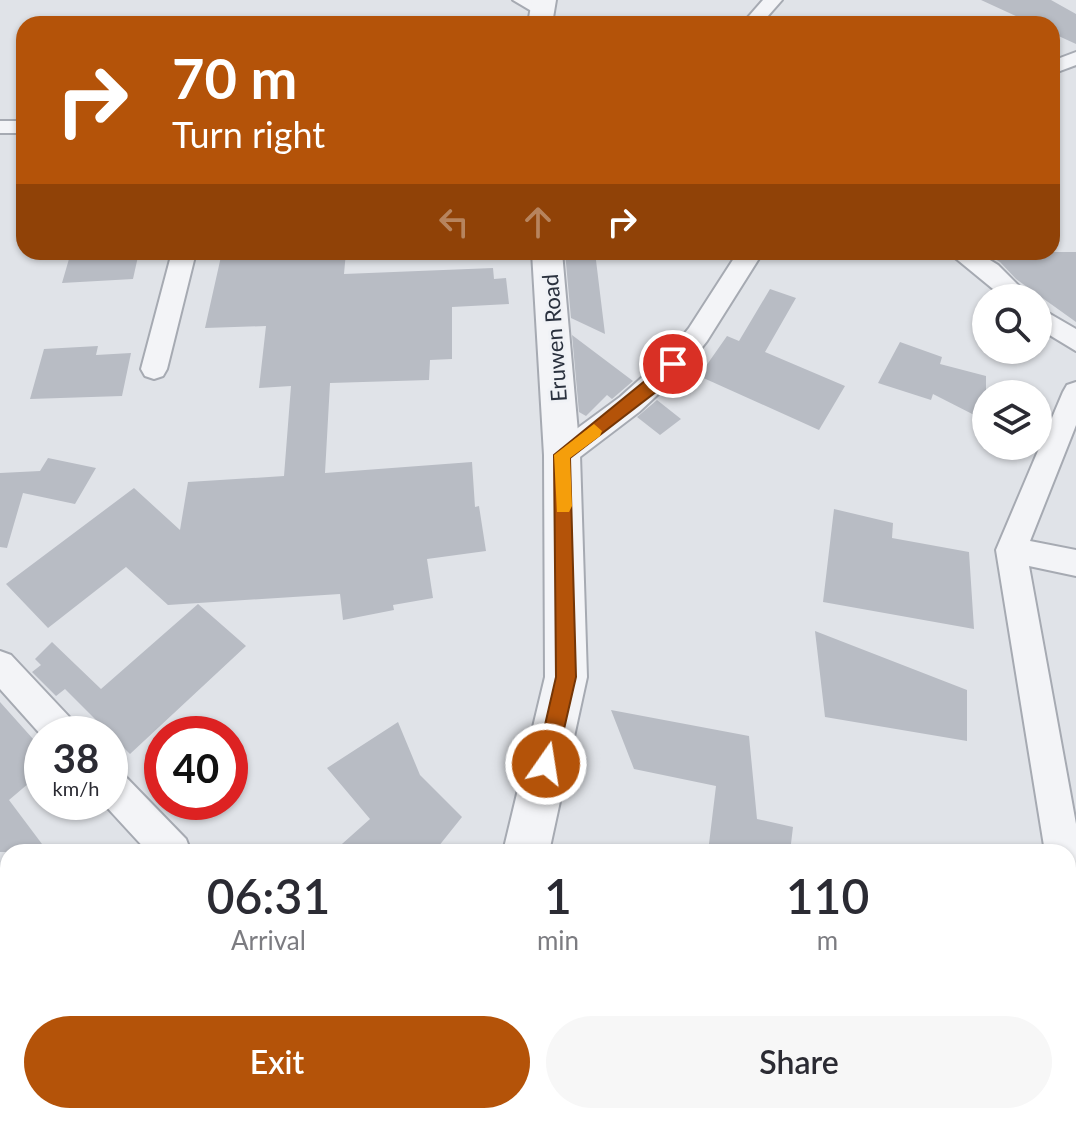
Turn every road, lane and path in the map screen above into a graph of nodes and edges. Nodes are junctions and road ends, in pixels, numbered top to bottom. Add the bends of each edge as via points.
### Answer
1 (773, 0) edge
2 (758, 16) edge
3 (182, 260) edge
4 (548, 260) edge
5 (744, 260) edge
6 (973, 260) edge
7 (1004, 284) edge
8 (1052, 326) edge
9 (1076, 342) edge
10 (154, 369) dead end
11 (1076, 392) edge
12 (562, 455) junction
13 (1011, 550) junction
14 (1076, 563) edge
15 (0, 666) edge
16 (46, 716) edge
17 (128, 804) edge
18 (165, 844) edge
19 (528, 844) edge
20 (1062, 844) edge

1 - 2 street
3 - 10 street
4 - 12 street, Eruwen Road
5 - 12 street via 692,344 655,384
6 - 7 street
8 - 9 street
11 - 13 street
12 - 19 street, Eruwen Road via 566,677
13 - 14 street
13 - 20 street
15 - 16 street
17 - 18 street

